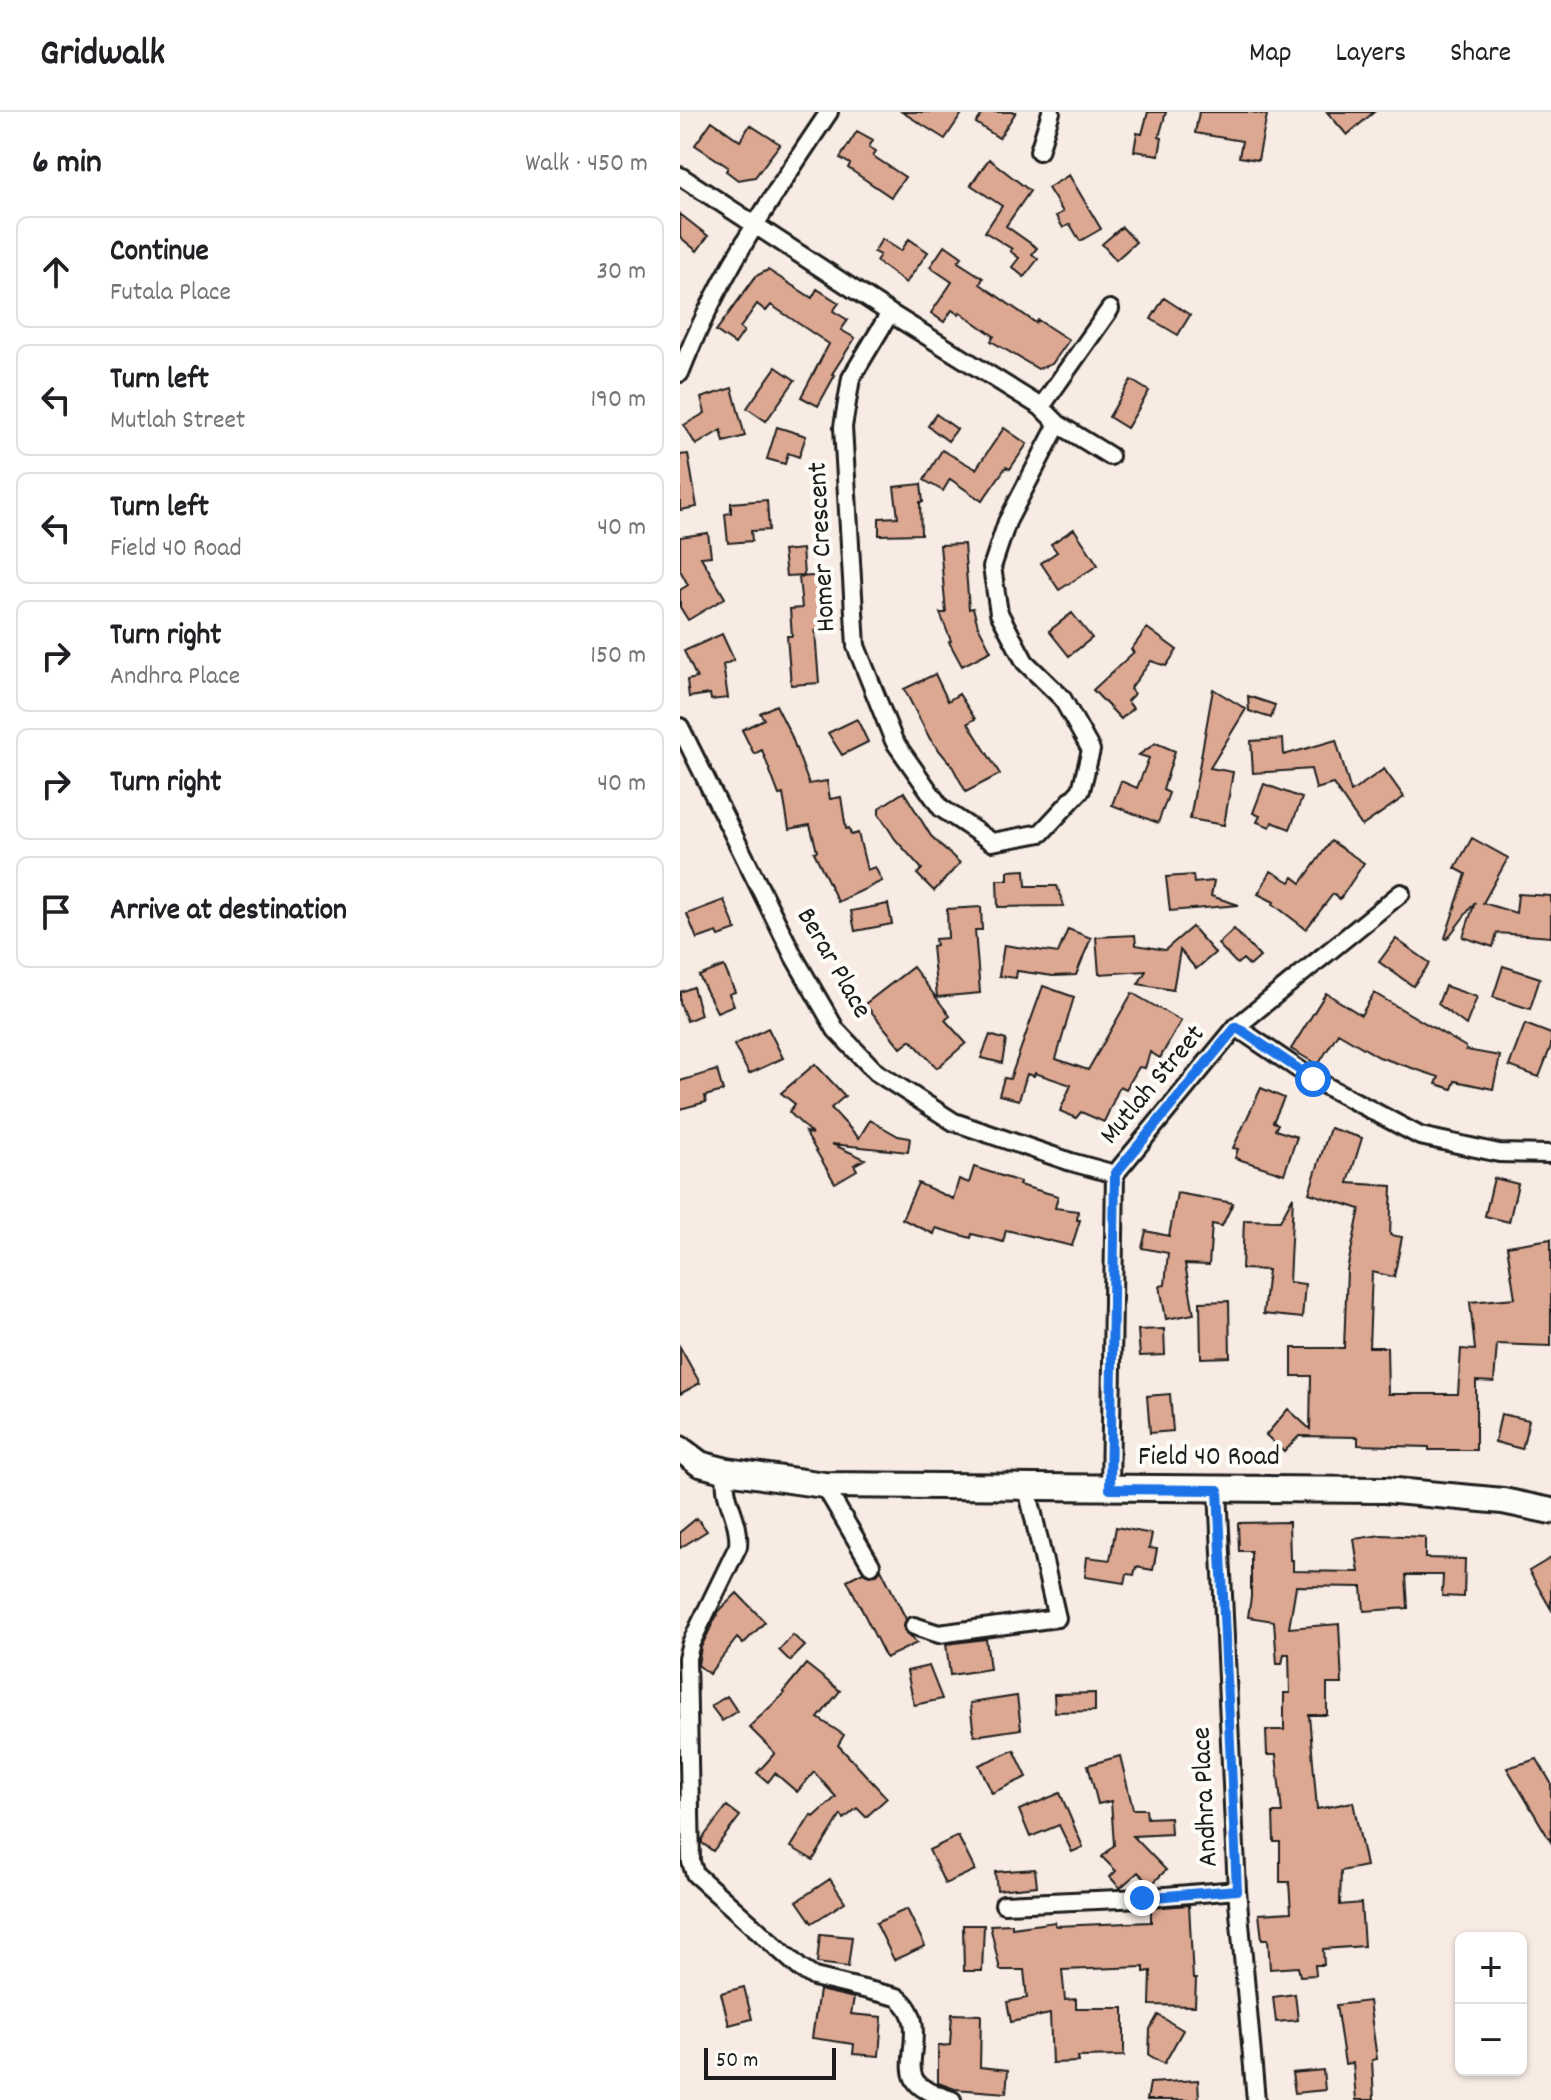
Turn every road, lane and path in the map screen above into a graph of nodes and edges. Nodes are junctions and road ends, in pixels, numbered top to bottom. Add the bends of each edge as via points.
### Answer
1 (829, 112) edge
2 (1051, 112) edge
3 (1039, 151) dead end
4 (680, 176) edge
5 (753, 225) junction
6 (1110, 309) dead end
7 (890, 313) junction
8 (680, 373) edge
9 (1041, 407) junction
10 (1058, 424) junction
11 (1110, 456) dead end
12 (680, 727) edge
13 (1401, 893) dead end
14 (1236, 1027) junction
15 (1551, 1154) edge
16 (1115, 1174) junction
17 (680, 1449) edge
18 (727, 1471) junction
19 (824, 1485) junction
20 (1027, 1488) junction
21 (1110, 1489) junction
22 (1218, 1490) junction
23 (1551, 1511) edge
24 (871, 1565) dead end
25 (914, 1626) dead end
26 (1237, 1890) junction
27 (1004, 1904) dead end
28 (952, 2100) edge
29 (1256, 2100) edge

1 - 5 street
2 - 3 street
4 - 5 street
5 - 7 street
5 - 8 street via 700,322
6 - 9 street
7 - 9 street
7 - 10 street, Homer Crescent via 851,378 843,427 856,646 894,741 941,808 992,842 1041,833 1081,790 1091,750 1062,698 1025,662 999,613 992,567 1007,522
9 - 10 street
10 - 11 street
12 - 16 street, Berar Place via 802,971 836,1030 876,1072 954,1122
13 - 14 street, Mutlah Street
14 - 15 street via 1313,1079 1420,1136 1499,1153
14 - 16 street, Mutlah Street
16 - 21 street, Mutlah Street
17 - 18 street, Field 40 Road via 700,1464
18 - 19 street, Field 40 Road
18 - 28 street via 724,1483 739,1530 738,1546 687,1658 695,1874 814,1977 881,1992 906,2004 914,2026 914,2079
19 - 20 street, Field 40 Road
19 - 24 street
20 - 21 street, Field 40 Road
20 - 25 street via 1057,1618 939,1634
21 - 22 street, Field 40 Road
22 - 23 street, Field 40 Road via 1385,1490
22 - 26 street, Andhra Place
26 - 27 street
26 - 29 street, Andhra Place

